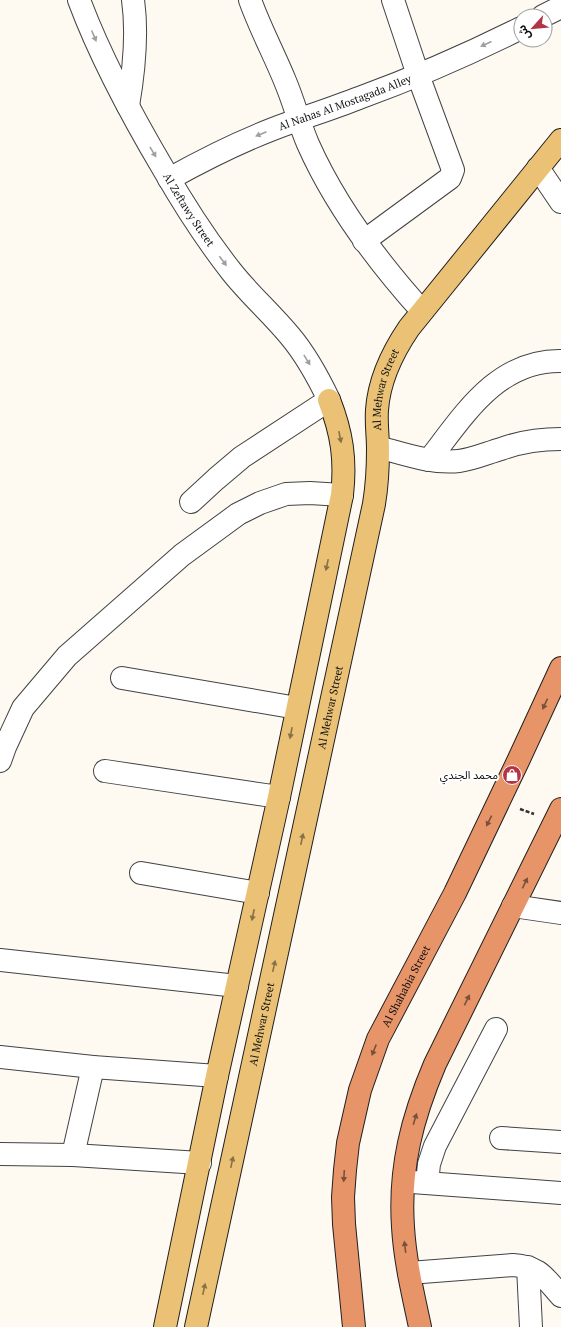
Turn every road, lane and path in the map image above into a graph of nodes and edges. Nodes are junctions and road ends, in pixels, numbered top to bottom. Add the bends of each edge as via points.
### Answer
1 (79, 0) edge
2 (133, 0) edge
3 (250, 0) edge
4 (393, 0) edge
5 (513, 32) edge
6 (418, 75) junction
7 (128, 106) junction
8 (298, 119) junction
9 (561, 140) edge
10 (538, 168) junction
11 (169, 179) junction
12 (561, 202) edge
13 (364, 241) junction
14 (422, 311) junction
15 (561, 361) edge
16 (329, 400) junction
17 (561, 439) edge
18 (378, 447) junction
19 (429, 460) junction
20 (342, 495) junction
21 (191, 502) dead end
22 (561, 668) edge
23 (122, 678) dead end
24 (297, 705) junction
25 (330, 710) junction
26 (0, 761) edge
27 (105, 771) dead end
28 (279, 797) junction
29 (498, 803) junction
30 (560, 812) edge
31 (141, 873) dead end
32 (258, 893) junction
33 (513, 906) junction
34 (561, 913) edge
35 (0, 960) edge
36 (237, 986) junction
37 (496, 1029) dead end
38 (0, 1058) edge
39 (94, 1067) junction
40 (217, 1076) junction
41 (501, 1138) dead end
42 (561, 1142) edge
43 (0, 1154) edge
44 (73, 1155) junction
45 (200, 1163) junction
46 (403, 1182) junction
47 (427, 1183) junction
48 (561, 1193) edge
49 (181, 1250) junction
50 (211, 1257) junction
51 (528, 1267) junction
52 (409, 1272) junction
53 (561, 1296) edge
54 (164, 1327) edge
55 (196, 1327) edge
56 (354, 1327) edge
57 (420, 1327) edge
58 (532, 1327) edge

1 -> 7 street, Al Zeftawy Street via 100,51
2 - 7 street via 134,73
3 - 8 street via 285,81
4 - 6 street
5 -> 6 street, Al Nahas Al Mostagada Alley
6 - 8 street, Al Nahas Al Mostagada Alley via 359,99
6 - 13 street via 452,165 452,174
7 -> 11 street, Al Zeftawy Street
8 -> 11 street, Al Nahas Al Mostagada Alley via 219,152
8 - 13 street via 334,194
9 - 10 main road, Al Mehwar Street
10 - 12 street
10 - 14 main road, Al Mehwar Street
11 -> 16 street, Al Zeftawy Street via 231,271 305,356
13 - 14 street
14 - 18 main road, Al Mehwar Street via 396,346 387,366 377,409
15 - 19 street via 528,366 501,379 478,399
16 -> 20 main road via 336,418 344,456
16 - 21 street via 242,457
17 - 19 street via 520,443 472,459
18 - 19 street
18 - 25 main road, Al Mehwar Street via 374,504
20 -> 24 main road
20 - 26 street via 286,494 260,503 238,514 182,555 67,656 23,708
22 -> 29 highway, Al Shahabia Street
23 - 24 street
24 - 25 main road
24 -> 28 main road
50 -> 25 main road, Al Mehwar Street
27 - 28 street
28 - 32 main road
29 - 30 path
29 -> 56 highway, Al Shahabia Street via 455,893 378,1039 360,1090 348,1143 343,1197
33 -> 30 highway
31 - 32 street
32 -> 36 main road
33 - 34 street
46 -> 33 highway via 413,1121 423,1092
35 - 36 street
36 - 40 main road
37 - 47 street via 435,1146 429,1164
38 - 39 street
39 - 40 street
39 - 44 street
40 - 45 main road
41 - 42 street
43 - 44 street
44 - 45 street
45 - 49 main road
46 - 47 street
52 -> 46 highway via 403,1227
47 - 48 street
49 - 50 main road
49 - 54 main road
55 -> 50 main road, Al Mehwar Street
51 - 52 street via 513,1265
51 - 53 street via 542,1274
51 - 58 street
52 - 57 highway

